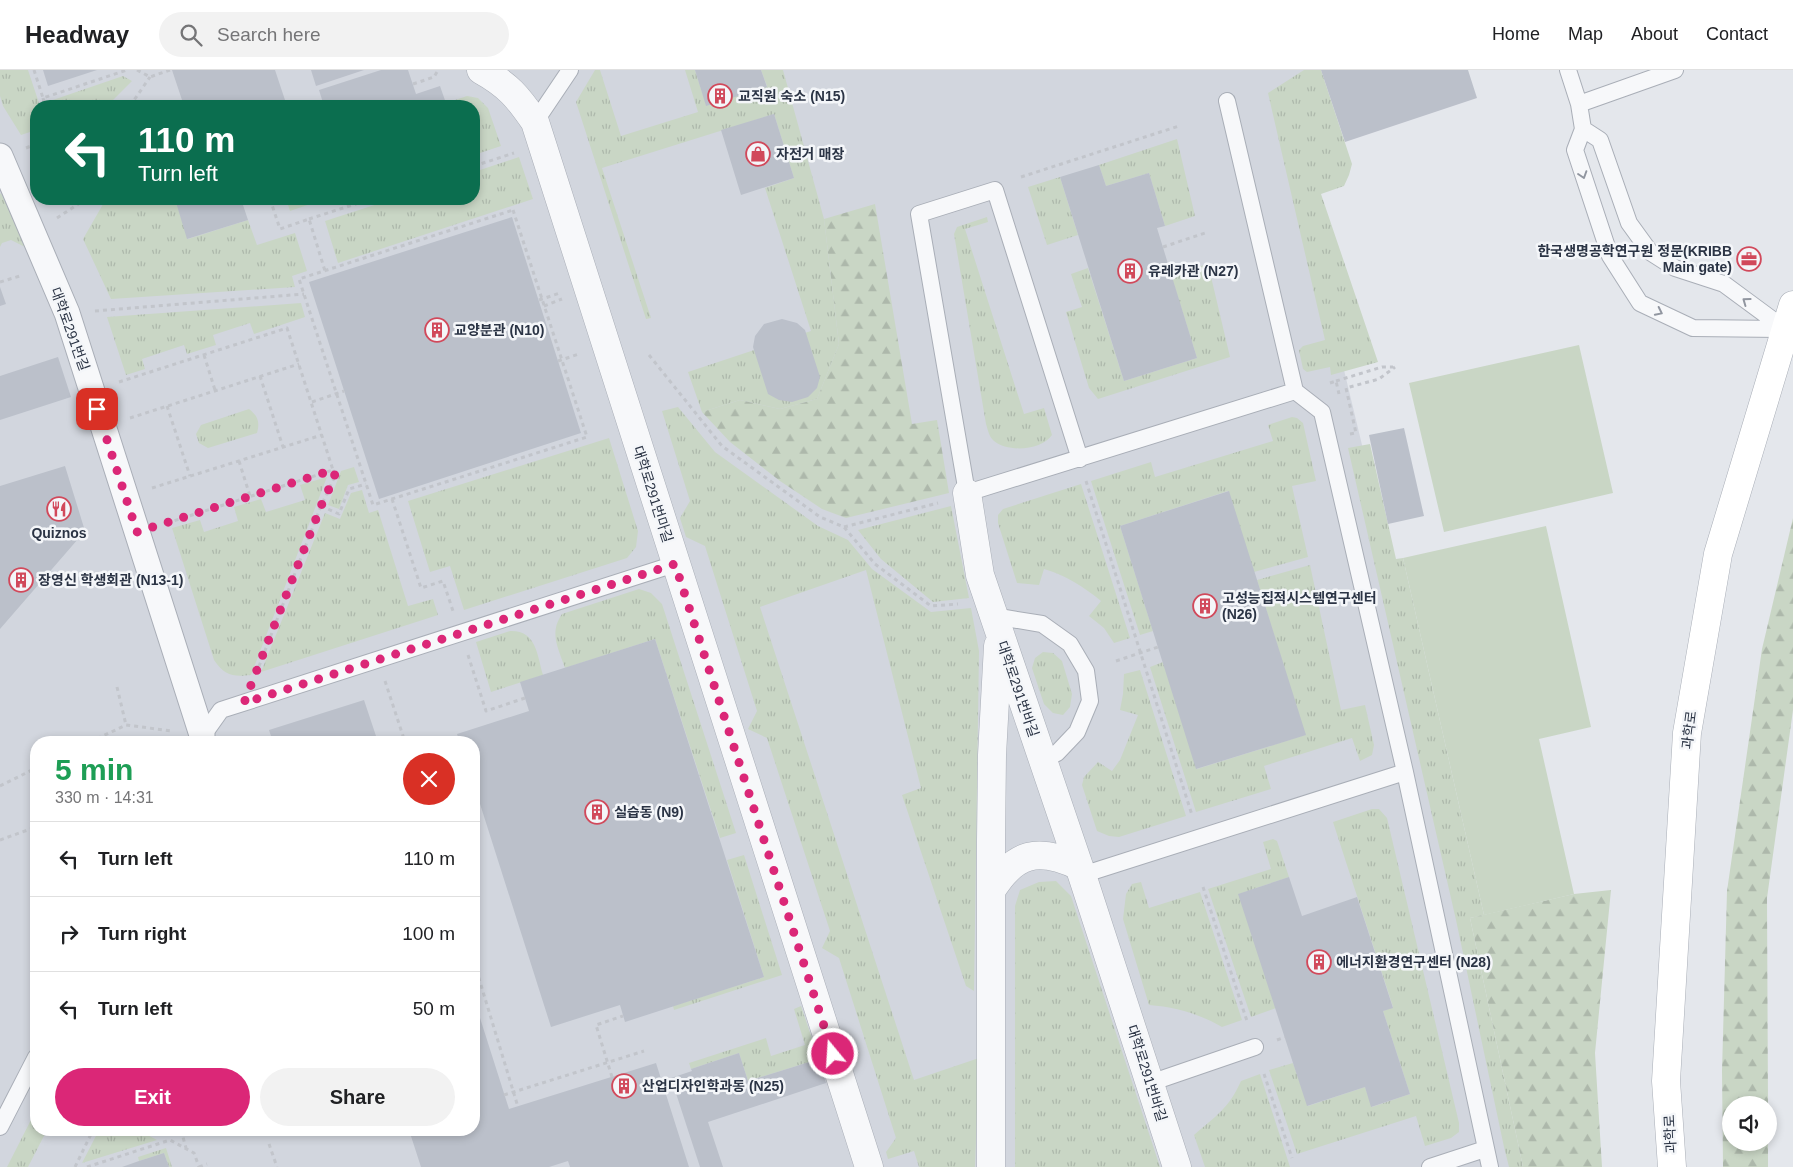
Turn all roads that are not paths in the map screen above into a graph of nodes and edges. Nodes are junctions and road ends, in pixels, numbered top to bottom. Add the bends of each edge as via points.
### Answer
1 (481, 70) edge
2 (570, 70) edge
3 (1568, 70) edge
4 (1675, 70) edge
5 (1228, 101) dead end
6 (1579, 104) junction
7 (1583, 129) junction
8 (538, 133) junction
9 (0, 156) edge
10 (1789, 317) edge
11 (1295, 391) junction
12 (1080, 459) junction
13 (967, 493) junction
14 (675, 564) junction
15 (996, 624) junction
16 (200, 736) edge
17 (204, 736) edge
18 (1042, 760) junction
19 (1405, 772) junction
20 (1080, 871) junction
21 (991, 891) junction
22 (1255, 1047) dead end
23 (30, 1069) edge
24 (1150, 1083) junction
25 (0, 1127) edge
26 (1485, 1149) junction
27 (869, 1167) edge
28 (991, 1167) edge
29 (1177, 1167) edge
30 (1430, 1167) edge
31 (1490, 1167) edge
32 (1672, 1167) edge

1 - 8 street, 대학로291번마길 via 499,80 520,100
2 - 8 lane
3 - 6 lane
4 - 6 lane
5 - 11 lane
6 - 7 lane
10 -> 7 lane via 1724,284 1675,268 1650,252 1629,222 1600,140
7 -> 10 lane via 1575,150 1610,256 1640,303 1693,328
8 - 14 street, 대학로291번마길
9 - 16 street, 대학로291번길 via 67,313
10 - 32 main road, 과학로 via 1718,554 1687,733 1666,1081
11 - 12 lane
11 - 19 lane via 1322,412
12 - 13 lane
12 - 13 lane via 995,190 919,214
13 - 15 street via 980,575
14 - 17 lane via 221,710
14 - 27 street, 대학로291번마길
15 - 18 street, 대학로291번바길
15 - 18 lane via 1042,624 1070,644 1086,671 1090,701 1077,732 1057,753
15 - 21 street, 대학로291번바길
18 - 20 street, 대학로291번바길
19 - 20 lane
19 - 26 lane
20 - 21 street via 1064,859 1049,855 1031,856 1012,864
20 - 24 street, 대학로291번바길
21 - 28 street, 대학로291번바길
22 - 24 lane
23 - 25 lane
24 - 29 street, 대학로291번바길
26 - 30 lane
26 - 31 lane

